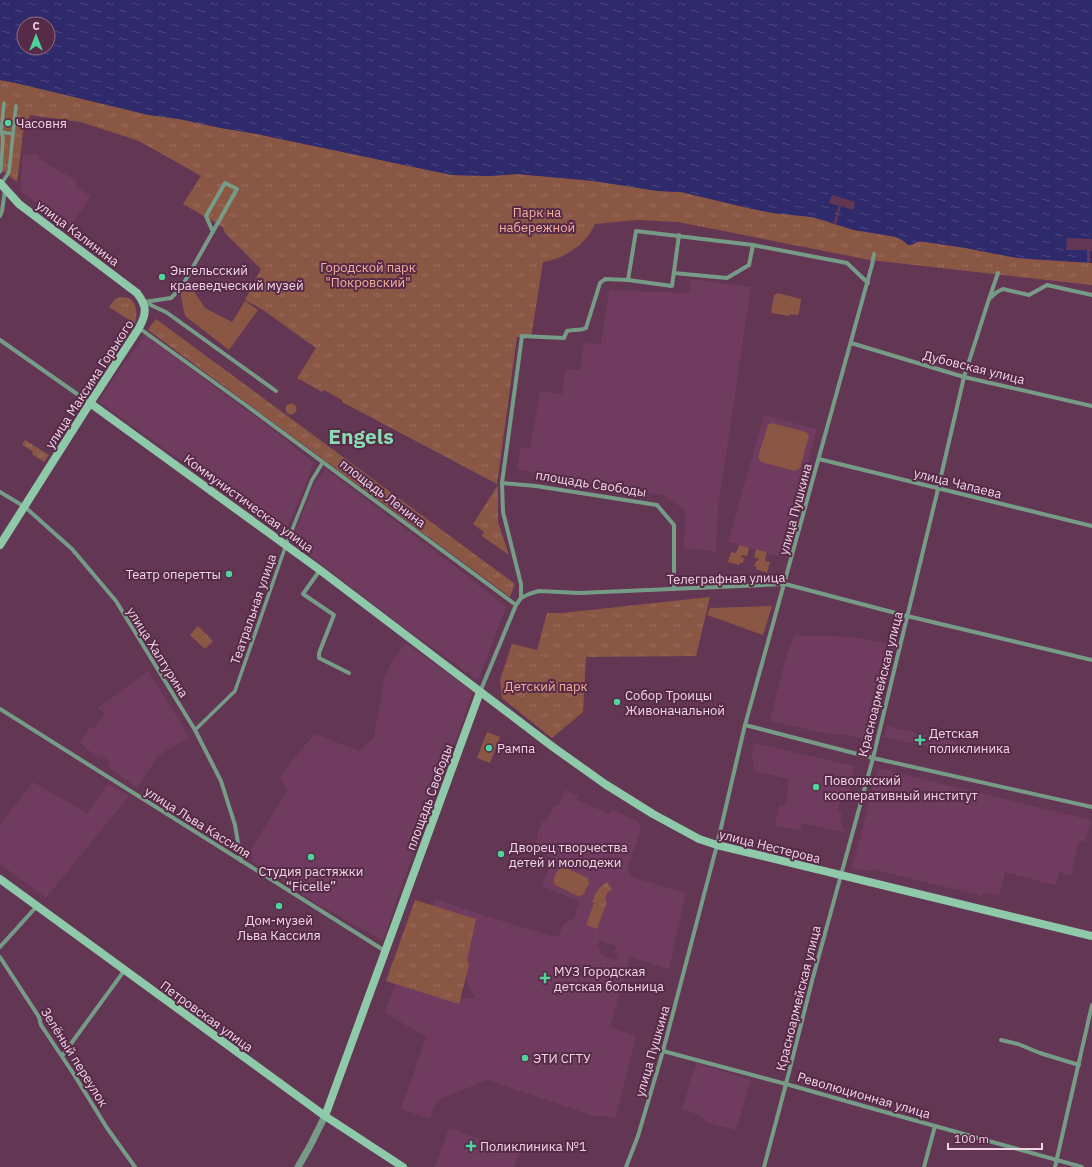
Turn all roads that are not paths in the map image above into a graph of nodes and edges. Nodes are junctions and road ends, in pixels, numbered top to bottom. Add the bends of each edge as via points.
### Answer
1 (4, 103) dead end
2 (16, 106) dead end
3 (1, 132) edge
4 (13, 134) junction
5 (0, 172) edge
6 (2, 185) edge
7 (0, 216) edge
8 (213, 232) junction
9 (679, 235) junction
10 (753, 245) junction
11 (874, 254) dead end
12 (674, 273) junction
13 (998, 273) dead end
14 (628, 280) junction
15 (868, 283) junction
16 (1092, 295) edge
17 (989, 299) junction
18 (144, 302) junction
19 (139, 328) junction
20 (0, 340) edge
21 (851, 343) junction
22 (964, 377) junction
23 (276, 391) dead end
24 (90, 403) junction
25 (1092, 406) edge
26 (819, 459) junction
27 (323, 462) junction
28 (502, 483) junction
29 (938, 489) junction
30 (0, 492) edge
31 (25, 507) junction
32 (1092, 526) edge
33 (0, 545) edge
34 (286, 545) junction
35 (320, 570) junction
36 (785, 584) junction
37 (674, 589) junction
38 (521, 598) junction
39 (516, 605) junction
40 (907, 616) junction
41 (1092, 660) edge
42 (349, 673) dead end
43 (480, 692) junction
44 (0, 709) edge
45 (745, 725) junction
46 (195, 730) junction
47 (873, 758) junction
48 (1092, 807) edge
49 (717, 845) junction
50 (241, 861) junction
51 (840, 876) junction
52 (0, 879) edge
53 (36, 906) junction
54 (1092, 936) edge
55 (0, 947) edge
56 (385, 952) junction
57 (0, 957) edge
58 (124, 971) junction
59 (1092, 1005) edge
60 (1001, 1040) dead end
61 (663, 1051) junction
62 (62, 1056) junction
63 (1079, 1064) junction
64 (786, 1084) junction
65 (325, 1116) junction
66 (935, 1126) junction
67 (1056, 1160) junction
68 (135, 1167) edge
69 (298, 1167) edge
70 (403, 1167) edge
71 (626, 1167) edge
72 (764, 1167) edge
73 (924, 1167) edge
74 (1054, 1167) edge
75 (1082, 1167) edge

1 - 3 street
2 - 4 street
3 - 4 street
3 - 5 street via 3,137
4 - 6 street via 9,172
6 - 7 street
6 - 18 main road, улица Калинина via 19,204 130,287
8 - 8 street via 206,216 225,183 237,189
8 - 18 street via 181,288 171,298
9 - 10 street
9 - 12 street
9 - 14 street via 636,231
10 - 12 street via 749,265 727,278
10 - 15 street via 847,263
11 - 15 street, улица Пушкина
12 - 14 street via 672,286
13 - 17 street, Красноармейская улица
14 - 28 street via 605,279 600,283 586,328 567,331 564,338 522,336
15 - 21 street, улица Пушкина
16 - 17 street via 1047,285 1029,295 1003,289
17 - 22 street, Красноармейская улица
18 - 19 main road, улица Максима Горького via 145,312
18 - 23 street via 166,312
19 - 24 main road, улица Максима Горького
19 - 27 street, площадь Ленина
20 - 24 street, Коммунистическая улица
21 - 22 street, Дубовская улица
21 - 26 street, улица Пушкина
22 - 25 street, Дубовская улица
22 - 29 street, Красноармейская улица
24 - 31 main road, улица Максима Горького
24 - 34 main road, Коммунистическая улица
26 - 29 street, улица Чапаева
26 - 36 street, улица Пушкина
27 - 34 street, Театральная улица via 312,480
27 - 39 street, площадь Ленина
28 - 37 street, площадь Свободы via 657,505 674,524
28 - 38 street via 503,512 521,584
29 - 32 street, улица Чапаева
29 - 40 street, Красноармейская улица
30 - 31 street, улица Халтурина
31 - 33 main road, улица Максима Горького
31 - 46 street, улица Халтурина via 72,549 116,602
34 - 35 main road, Коммунистическая улица
34 - 46 street, Театральная улица via 235,691
35 - 42 street via 303,594 334,615 319,658
35 - 43 main road, Коммунистическая улица
36 - 37 street, Телеграфная улица
36 - 40 street, Телеграфная улица
36 - 45 street, улица Пушкина
37 - 38 street, Телеграфная улица via 579,593 539,591
38 - 39 street, площадь Свободы
39 - 43 street, площадь Свободы
40 - 41 street, Телеграфная улица
40 - 47 street, Красноармейская улица
43 - 49 main road, улица Нестерова via 605,784 653,814 699,839
43 - 56 main road, площадь Свободы
44 - 50 street, улица Льва Кассиля
45 - 47 street
45 - 49 street, улица Пушкина
46 - 50 street, улица Халтурина via 221,781 235,825
47 - 48 street
47 - 51 street, Красноармейская улица
49 - 51 main road, улица Нестерова
49 - 61 street, улица Пушкина
50 - 56 street, улица Льва Кассиля
51 - 54 main road, улица Нестерова
51 - 64 street, Красноармейская улица
52 - 53 main road, Петровская улица
53 - 55 street
53 - 58 main road, Петровская улица
56 - 65 main road, площадь Свободы
57 - 62 street, Зелёный переулок via 40,1017 41,1025
58 - 62 street
58 - 65 main road, Петровская улица
59 - 63 street
60 - 63 street
61 - 64 street, Революционная улица
61 - 71 street, улица Пушкина via 638,1136
62 - 68 street, Зелёный переулок
63 - 67 street
64 - 66 street, Революционная улица
64 - 72 street, Красноармейская улица
65 - 69 street
65 - 70 main road, Петровская улица
66 - 67 street, Революционная улица
66 - 73 street
67 - 74 street
67 - 75 street, Революционная улица

